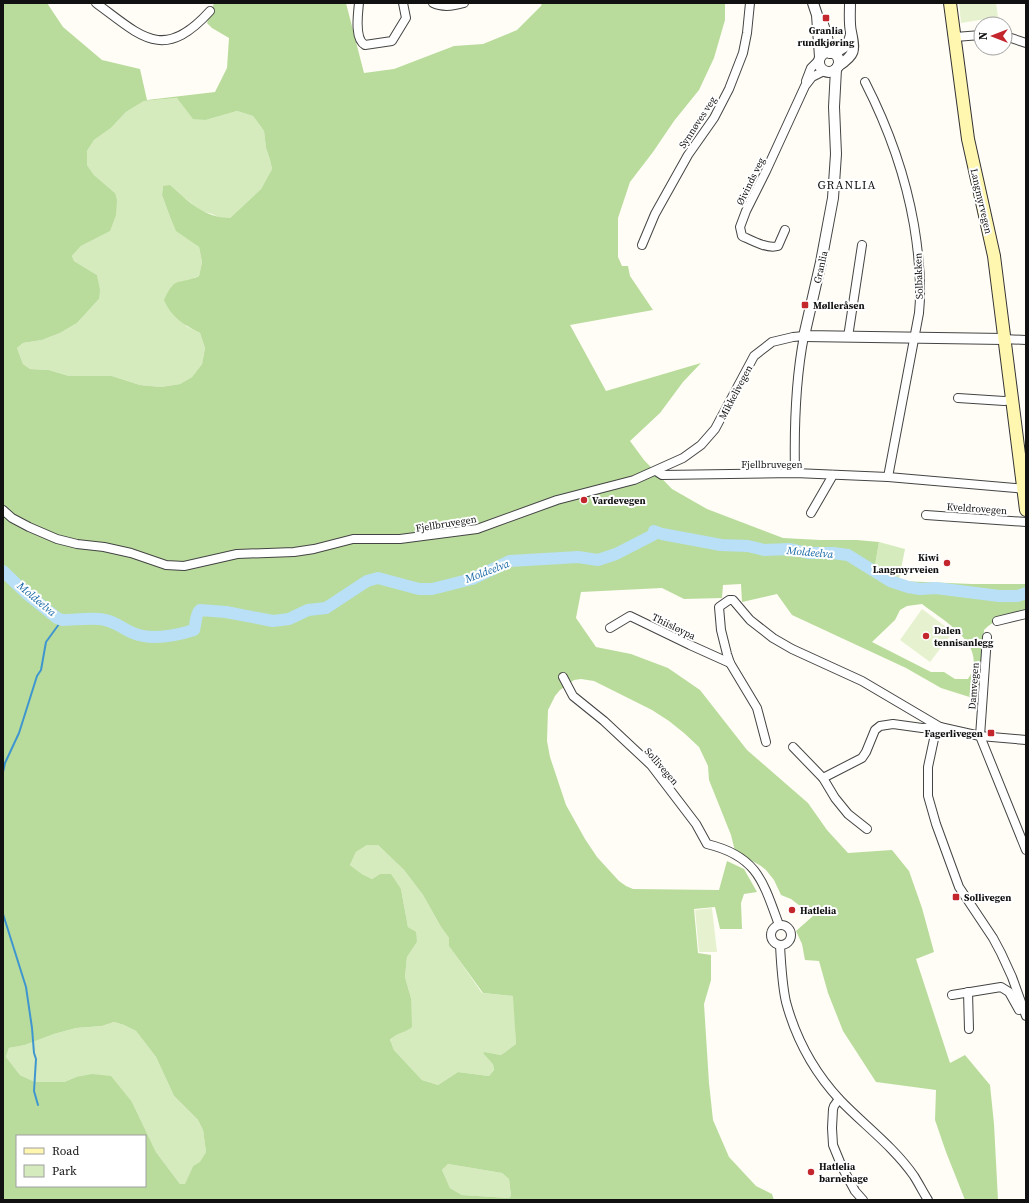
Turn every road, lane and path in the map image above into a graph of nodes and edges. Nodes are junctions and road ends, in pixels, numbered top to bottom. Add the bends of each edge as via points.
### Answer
1 (96, 3) edge
2 (359, 3) edge
3 (403, 3) edge
4 (433, 3) edge
5 (464, 3) edge
6 (750, 3) edge
7 (813, 3) edge
8 (850, 3) edge
9 (950, 3) edge
10 (210, 12) dead end
11 (817, 14) junction
12 (851, 32) junction
13 (973, 36) edge
14 (955, 37) junction
15 (1013, 39) edge
16 (1026, 43) edge
17 (831, 53) junction
18 (820, 59) junction
19 (831, 70) junction
20 (865, 82) dead end
21 (805, 86) junction
22 (785, 230) dead end
23 (642, 245) dead end
24 (862, 245) dead end
25 (804, 336) junction
26 (848, 337) junction
27 (914, 338) junction
28 (1004, 339) junction
29 (1026, 340) edge
30 (958, 398) dead end
31 (1012, 400) junction
32 (656, 471) junction
33 (795, 473) junction
34 (833, 475) junction
35 (888, 477) junction
36 (1025, 489) edge
37 (3, 510) edge
38 (1026, 510) edge
39 (812, 513) dead end
40 (926, 515) dead end
41 (1026, 522) edge
42 (1026, 614) edge
43 (997, 622) dead end
44 (610, 628) dead end
45 (987, 637) dead end
46 (730, 663) junction
47 (563, 677) dead end
48 (940, 727) junction
49 (980, 736) junction
50 (1026, 740) edge
51 (766, 742) dead end
52 (793, 748) dead end
53 (823, 778) junction
54 (867, 829) dead end
55 (1026, 850) edge
56 (779, 926) junction
57 (780, 945) junction
58 (968, 992) junction
59 (952, 995) dead end
60 (1025, 1015) edge
61 (969, 1029) dead end
62 (840, 1099) junction
63 (863, 1200) edge
64 (928, 1200) edge

1 - 10 street via 142,36 158,40 181,37
2 - 3 street via 357,25 360,40 365,46 392,42 406,18
4 - 5 street via 449,6
6 - 23 street, Synnøves veg via 743,53 729,90 666,194
7 - 11 street, Granlia
8 - 12 street
9 - 14 main road, Langmyrvegen
11 - 17 street, Granlia via 822,20
11 - 18 street, Granlia
12 - 17 street via 845,48
12 - 19 street via 853,53
13 - 14 street
14 - 28 main road, Langmyrvegen via 968,139 990,238
15 - 16 street
17 - 18 street via 824,54
17 - 19 street, Granlia via 838,59
18 - 19 street, Granlia via 820,66
18 - 21 street, Øivinds veg via 811,68
19 - 21 street, Øivinds veg via 814,75
19 - 25 street, Granlia via 836,154 833,198
20 - 27 street, Solbakken via 898,156 909,201 921,286
21 - 22 street, Øivinds veg via 740,227 742,236 773,247 778,246
24 - 26 street
25 - 26 street, Mikkelivegen
25 - 32 street, Mikkelivegen via 772,342 754,356 715,429 701,445 683,458
25 - 33 street, Granlia via 796,397
26 - 27 street, Mikkelivegen
27 - 28 street, Mikkelivegen
27 - 35 street, Solbakken
28 - 29 street, Mikkelivegen
28 - 31 main road, Langmyrvegen
30 - 31 street
31 - 36 main road, Langmyrvegen
32 - 33 street, Fjellbruvegen via 662,475
32 - 37 street, Fjellbruvegen via 634,480 557,500 477,529 400,539 353,539 314,549 237,554 184,566 166,565 131,553 48,536 12,518
33 - 34 street, Fjellbruvegen
34 - 35 street, Fjellbruvegen
34 - 39 street
35 - 36 street, Fjellbruvegen
36 - 38 main road, Langmyrvegen
40 - 41 street, Kveldrovegen
42 - 43 street
44 - 46 street, Thiisløypa via 630,616
45 - 49 street, Damvegen
46 - 48 street via 721,630 719,607 733,600 750,620 773,638 862,681
46 - 51 street via 757,708
47 - 56 street, Sollivegen via 573,696 604,721 651,766 696,824 707,844 723,848 750,865 768,895
48 - 49 street
48 - 53 street via 922,728 893,724 880,726 875,730 862,758
48 - 60 street via 934,739 928,766 928,796 936,824 959,887 993,938 1012,977
49 - 50 street
49 - 55 street
52 - 53 street
53 - 54 street via 848,814
56 - 57 street via 774,928 771,936 773,941
56 - 57 street, Sollivegen via 788,928 790,933 788,942
57 - 62 street via 786,1002 795,1030 806,1054
58 - 59 street
58 - 60 street via 1001,987 1009,992
58 - 61 street
62 - 63 street via 833,1109 833,1145 855,1191
62 - 64 street via 893,1151 914,1176

